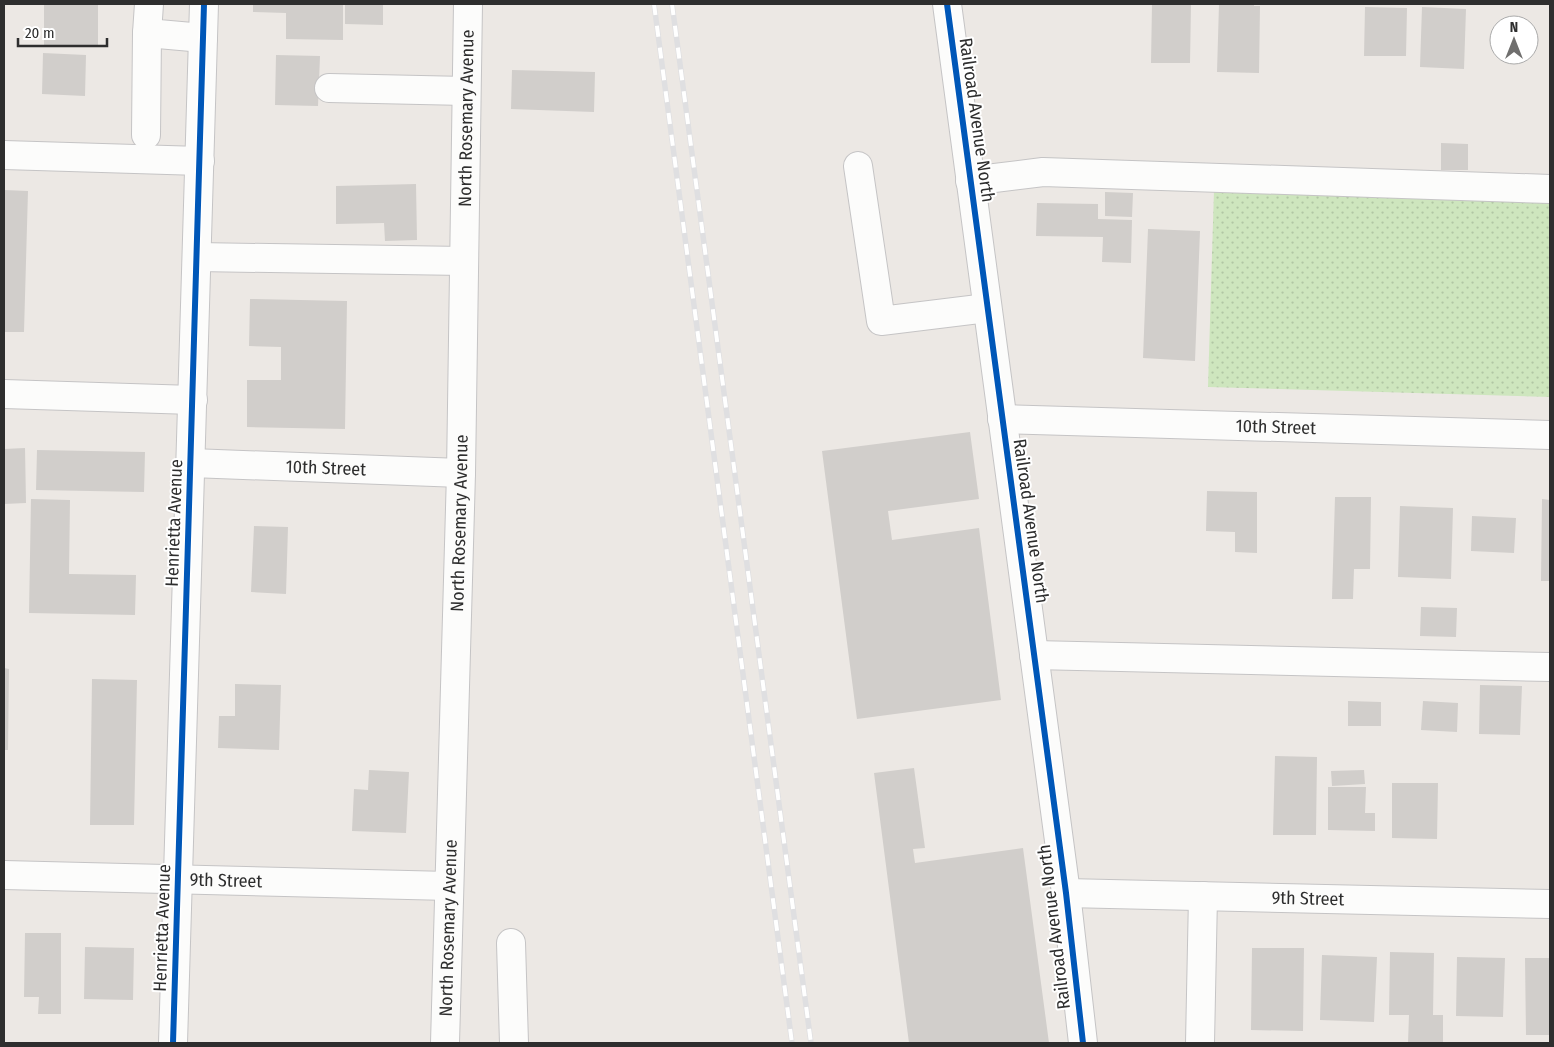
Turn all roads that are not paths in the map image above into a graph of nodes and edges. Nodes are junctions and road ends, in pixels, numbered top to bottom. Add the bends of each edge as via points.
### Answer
1 (149, 4) edge
2 (204, 4) edge
3 (468, 4) edge
4 (946, 4) edge
5 (147, 33) junction
6 (203, 38) junction
7 (329, 88) dead end
8 (466, 91) junction
9 (146, 134) dead end
10 (4, 155) edge
11 (200, 161) junction
12 (858, 166) dead end
13 (970, 181) junction
14 (1550, 190) edge
15 (197, 257) junction
16 (464, 261) junction
17 (987, 308) junction
18 (4, 394) edge
19 (193, 400) junction
20 (1002, 419) junction
21 (1550, 435) edge
22 (191, 463) junction
23 (461, 473) junction
24 (1034, 655) junction
25 (1550, 667) edge
26 (4, 875) edge
27 (178, 879) junction
28 (449, 886) junction
29 (1066, 893) junction
30 (1203, 896) junction
31 (1550, 904) edge
32 (512, 943) dead end
33 (173, 1043) edge
34 (445, 1043) edge
35 (514, 1043) edge
36 (1083, 1043) edge
37 (1200, 1043) edge

1 - 5 street
2 - 6 street, Henrietta Avenue
3 - 8 street, North Rosemary Avenue
4 - 13 street, Railroad Avenue North
5 - 6 street
5 - 9 street
6 - 11 street, Henrietta Avenue
7 - 8 street
8 - 16 street, North Rosemary Avenue
10 - 11 street
11 - 15 street, Henrietta Avenue
12 - 17 street via 881,321
13 - 14 street via 1043,172
13 - 17 street, Railroad Avenue North
15 - 16 street
15 - 19 street, Henrietta Avenue
16 - 23 street, North Rosemary Avenue
17 - 20 street, Railroad Avenue North
18 - 19 street
19 - 22 street, Henrietta Avenue
20 - 21 street, 10th Street
20 - 24 street, Railroad Avenue North
22 - 23 street, 10th Street
22 - 27 street, Henrietta Avenue
23 - 28 street, North Rosemary Avenue
24 - 25 street
24 - 29 street, Railroad Avenue North
26 - 27 street, 9th Street
27 - 28 street, 9th Street
27 - 33 street, Henrietta Avenue
28 - 34 street, North Rosemary Avenue
29 - 30 street, 9th Street
29 - 36 street, Railroad Avenue North
30 - 31 street, 9th Street
30 - 37 street
32 - 35 street

